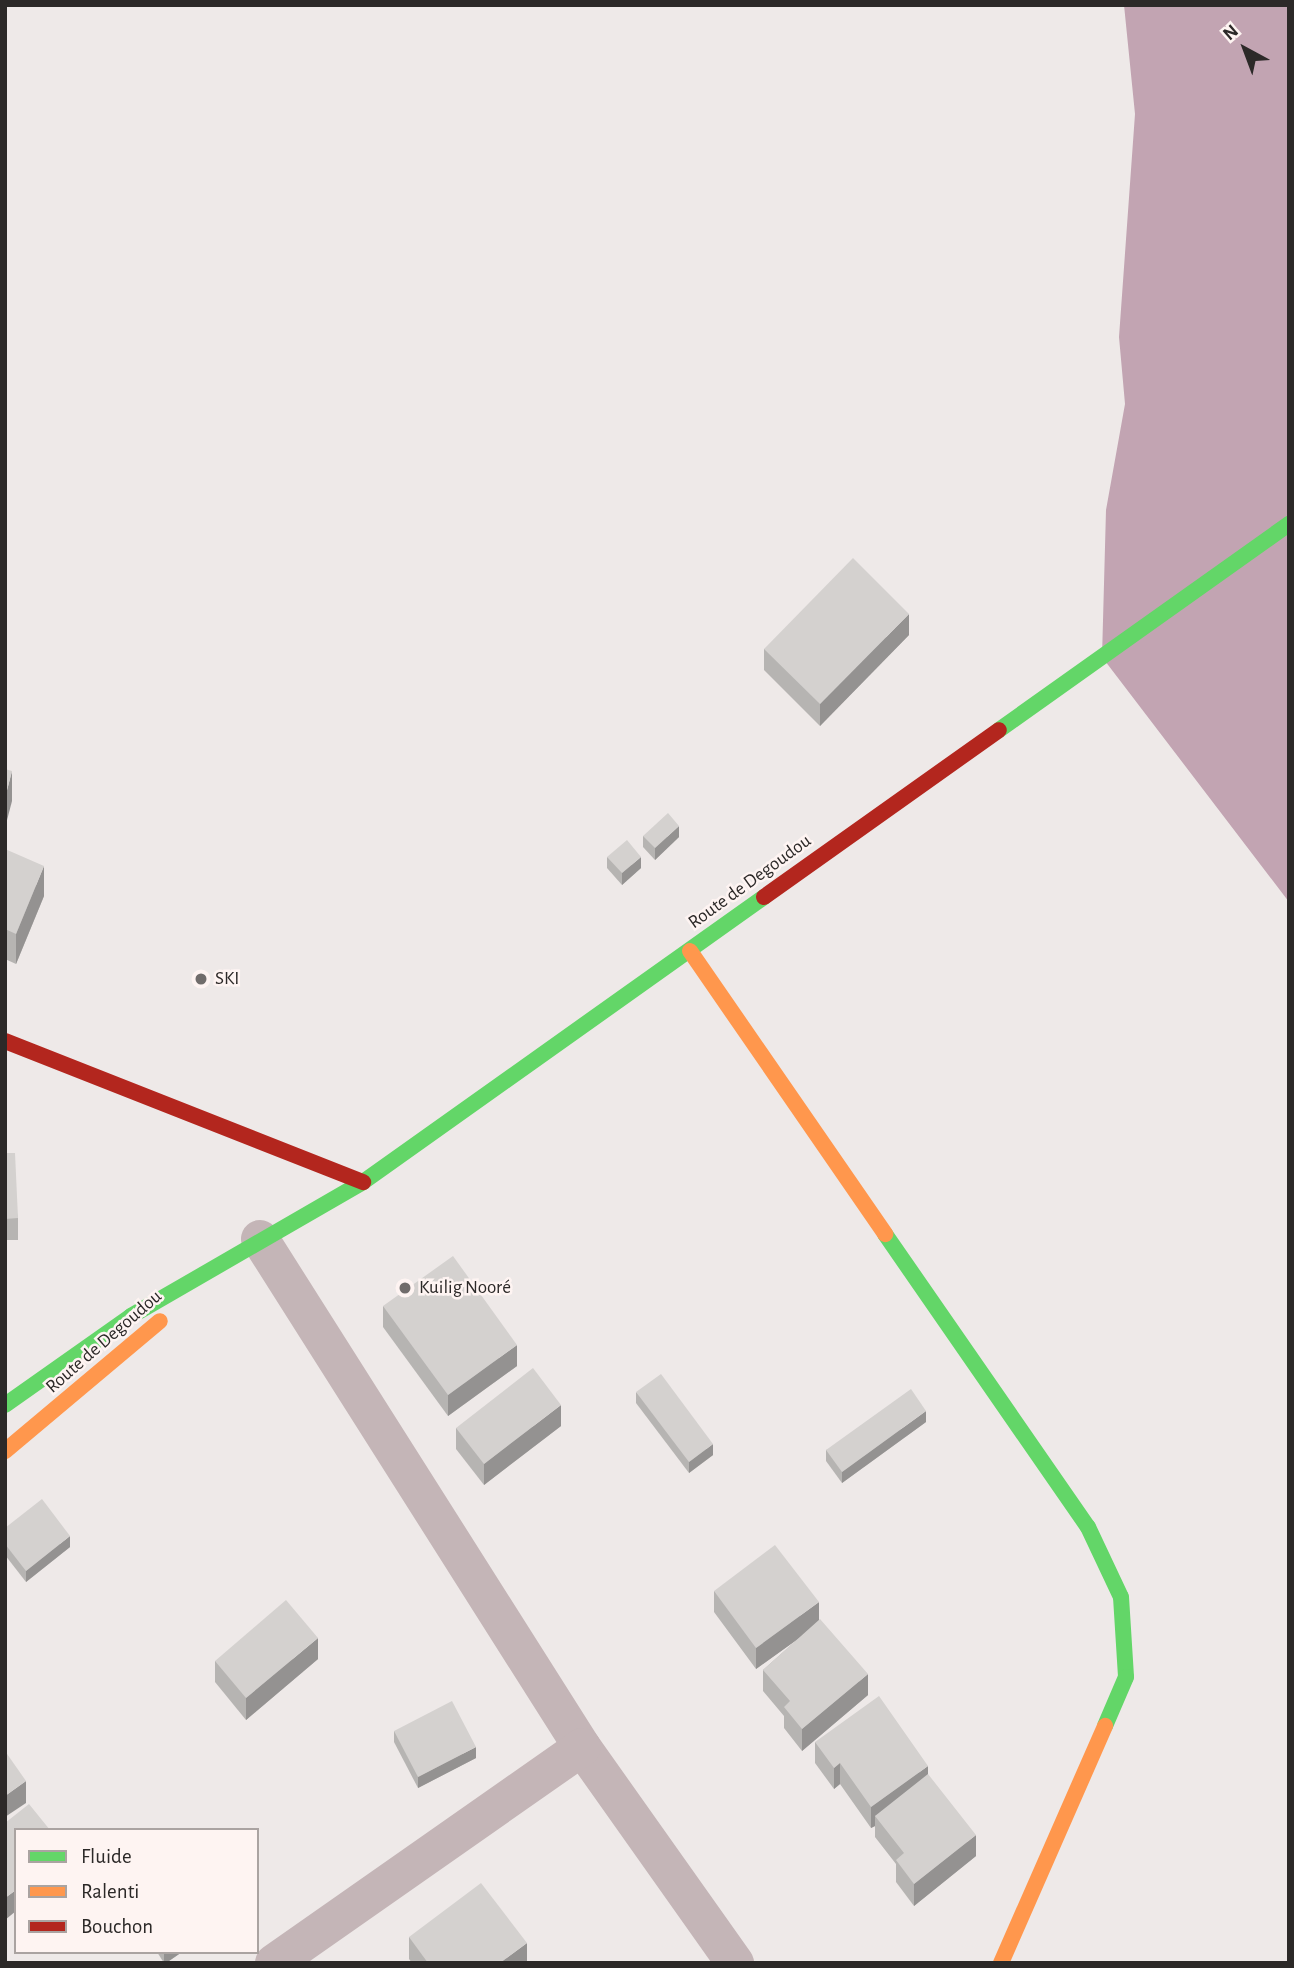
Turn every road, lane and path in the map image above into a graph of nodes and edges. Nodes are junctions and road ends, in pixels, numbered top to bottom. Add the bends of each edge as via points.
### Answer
1 (1289, 524) edge
2 (690, 951) junction
3 (5, 1041) edge
4 (363, 1182) junction
5 (260, 1239) junction
6 (227, 1261) junction
7 (5, 1405) edge
8 (5, 1451) edge
9 (582, 1746) junction
10 (274, 1963) edge
11 (735, 1963) edge
12 (1001, 1963) edge

1 - 2 main road, Route de Degoudou
2 - 4 main road, Route de Degoudou
2 - 12 main road via 1088,1527 1121,1597 1126,1677
3 - 4 main road
4 - 5 main road, Route de Degoudou
5 - 6 main road, Route de Degoudou
5 - 9 street
6 - 7 main road, Route de Degoudou via 131,1316
6 - 8 main road, Route de Degoudou
9 - 10 street
9 - 11 street

